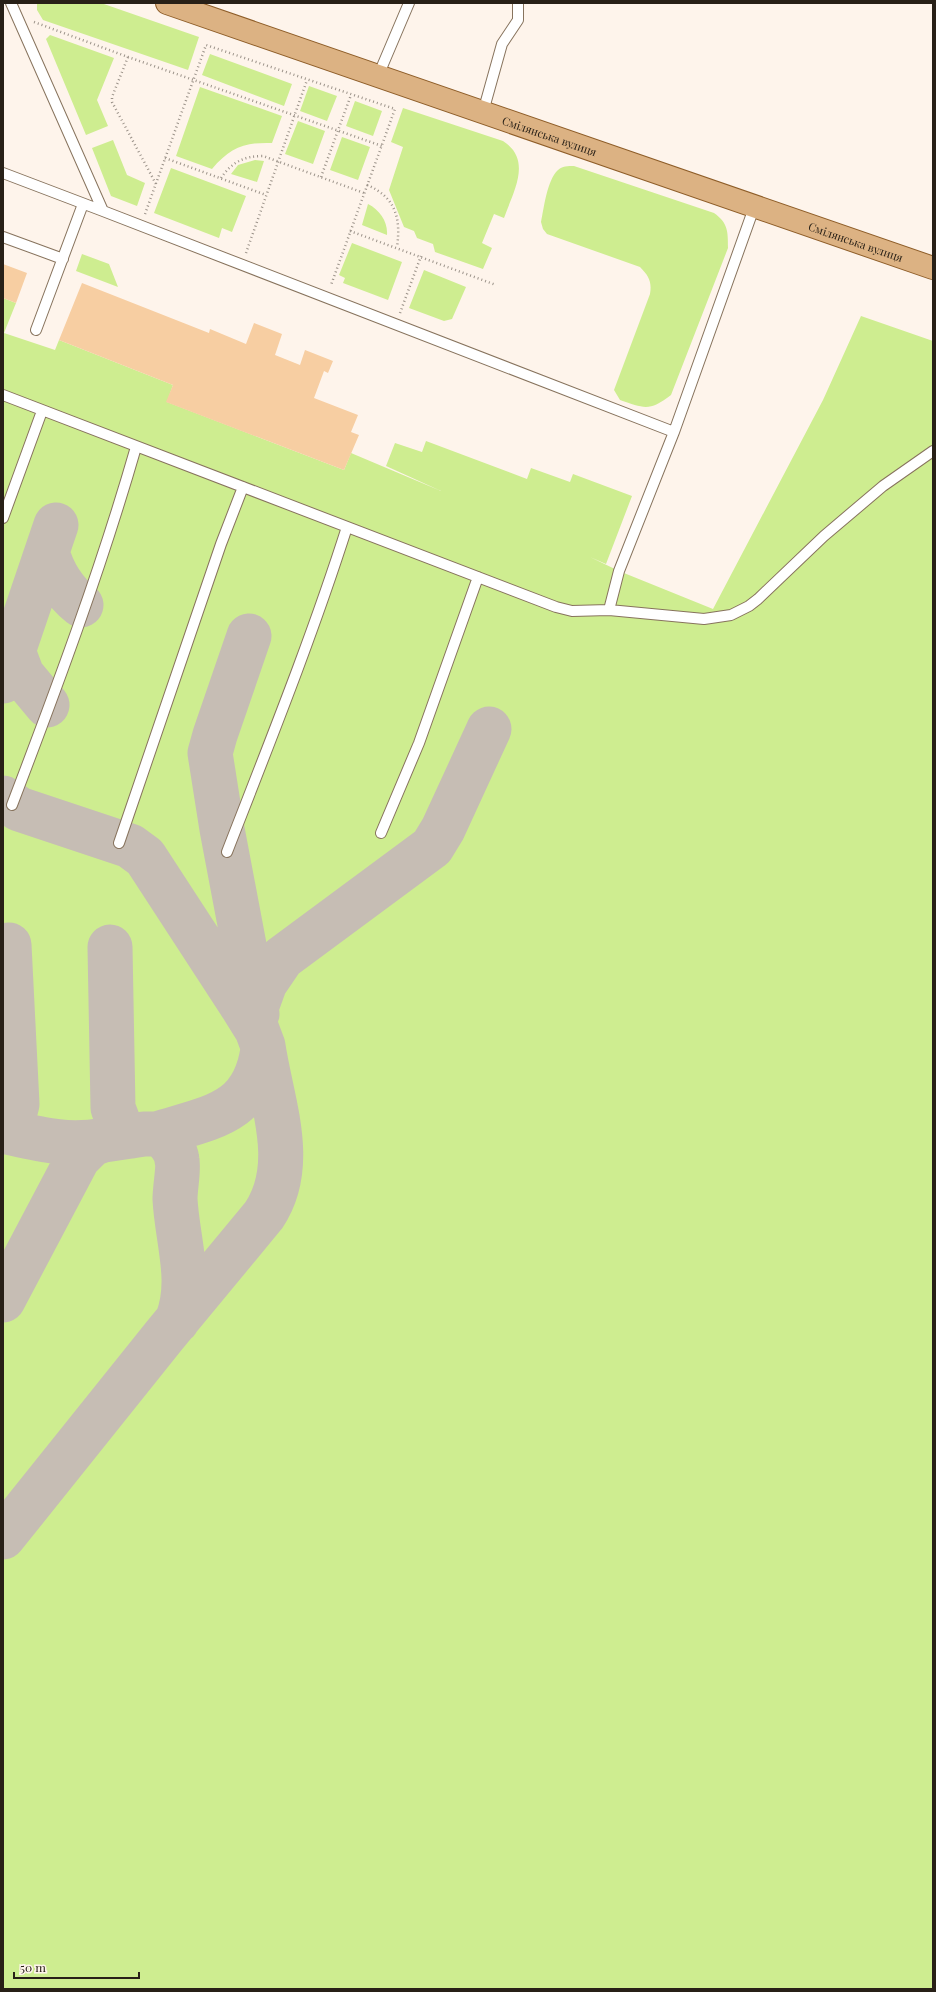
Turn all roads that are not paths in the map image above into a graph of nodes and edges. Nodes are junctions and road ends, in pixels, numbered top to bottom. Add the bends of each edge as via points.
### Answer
1 (11, 3) edge
2 (167, 3) edge
3 (409, 3) edge
4 (518, 3) edge
5 (378, 76) junction
6 (483, 112) junction
7 (3, 173) edge
8 (83, 204) junction
9 (755, 205) junction
10 (103, 212) junction
11 (3, 237) edge
12 (62, 259) junction
13 (933, 268) edge
14 (36, 330) dead end
15 (3, 395) edge
16 (42, 411) junction
17 (674, 432) junction
18 (136, 447) junction
19 (933, 451) edge
20 (243, 487) junction
21 (3, 518) edge
22 (347, 528) junction
23 (478, 577) junction
24 (609, 610) junction
25 (12, 805) dead end
26 (381, 833) dead end
27 (119, 843) dead end
28 (227, 852) dead end

1 - 10 lane
2 - 5 main road, Смілянська вулиця
3 - 5 lane
4 - 6 lane via 518,20 502,44
5 - 6 main road, Смілянська вулиця
6 - 9 main road, Смілянська вулиця
7 - 8 lane
8 - 10 lane
8 - 12 lane
9 - 13 main road, Смілянська вулиця
9 - 17 lane
10 - 17 lane
11 - 12 lane
12 - 14 lane
15 - 16 lane
16 - 18 lane
16 - 21 lane
17 - 24 lane via 619,571
18 - 20 lane
18 - 25 lane via 119,507 85,606
19 - 24 lane via 883,486 824,536 758,599 740,611 722,618 704,619
20 - 22 lane
20 - 27 lane via 221,544
22 - 23 lane
22 - 28 lane via 289,693
23 - 24 lane via 566,610
23 - 26 lane via 419,743

